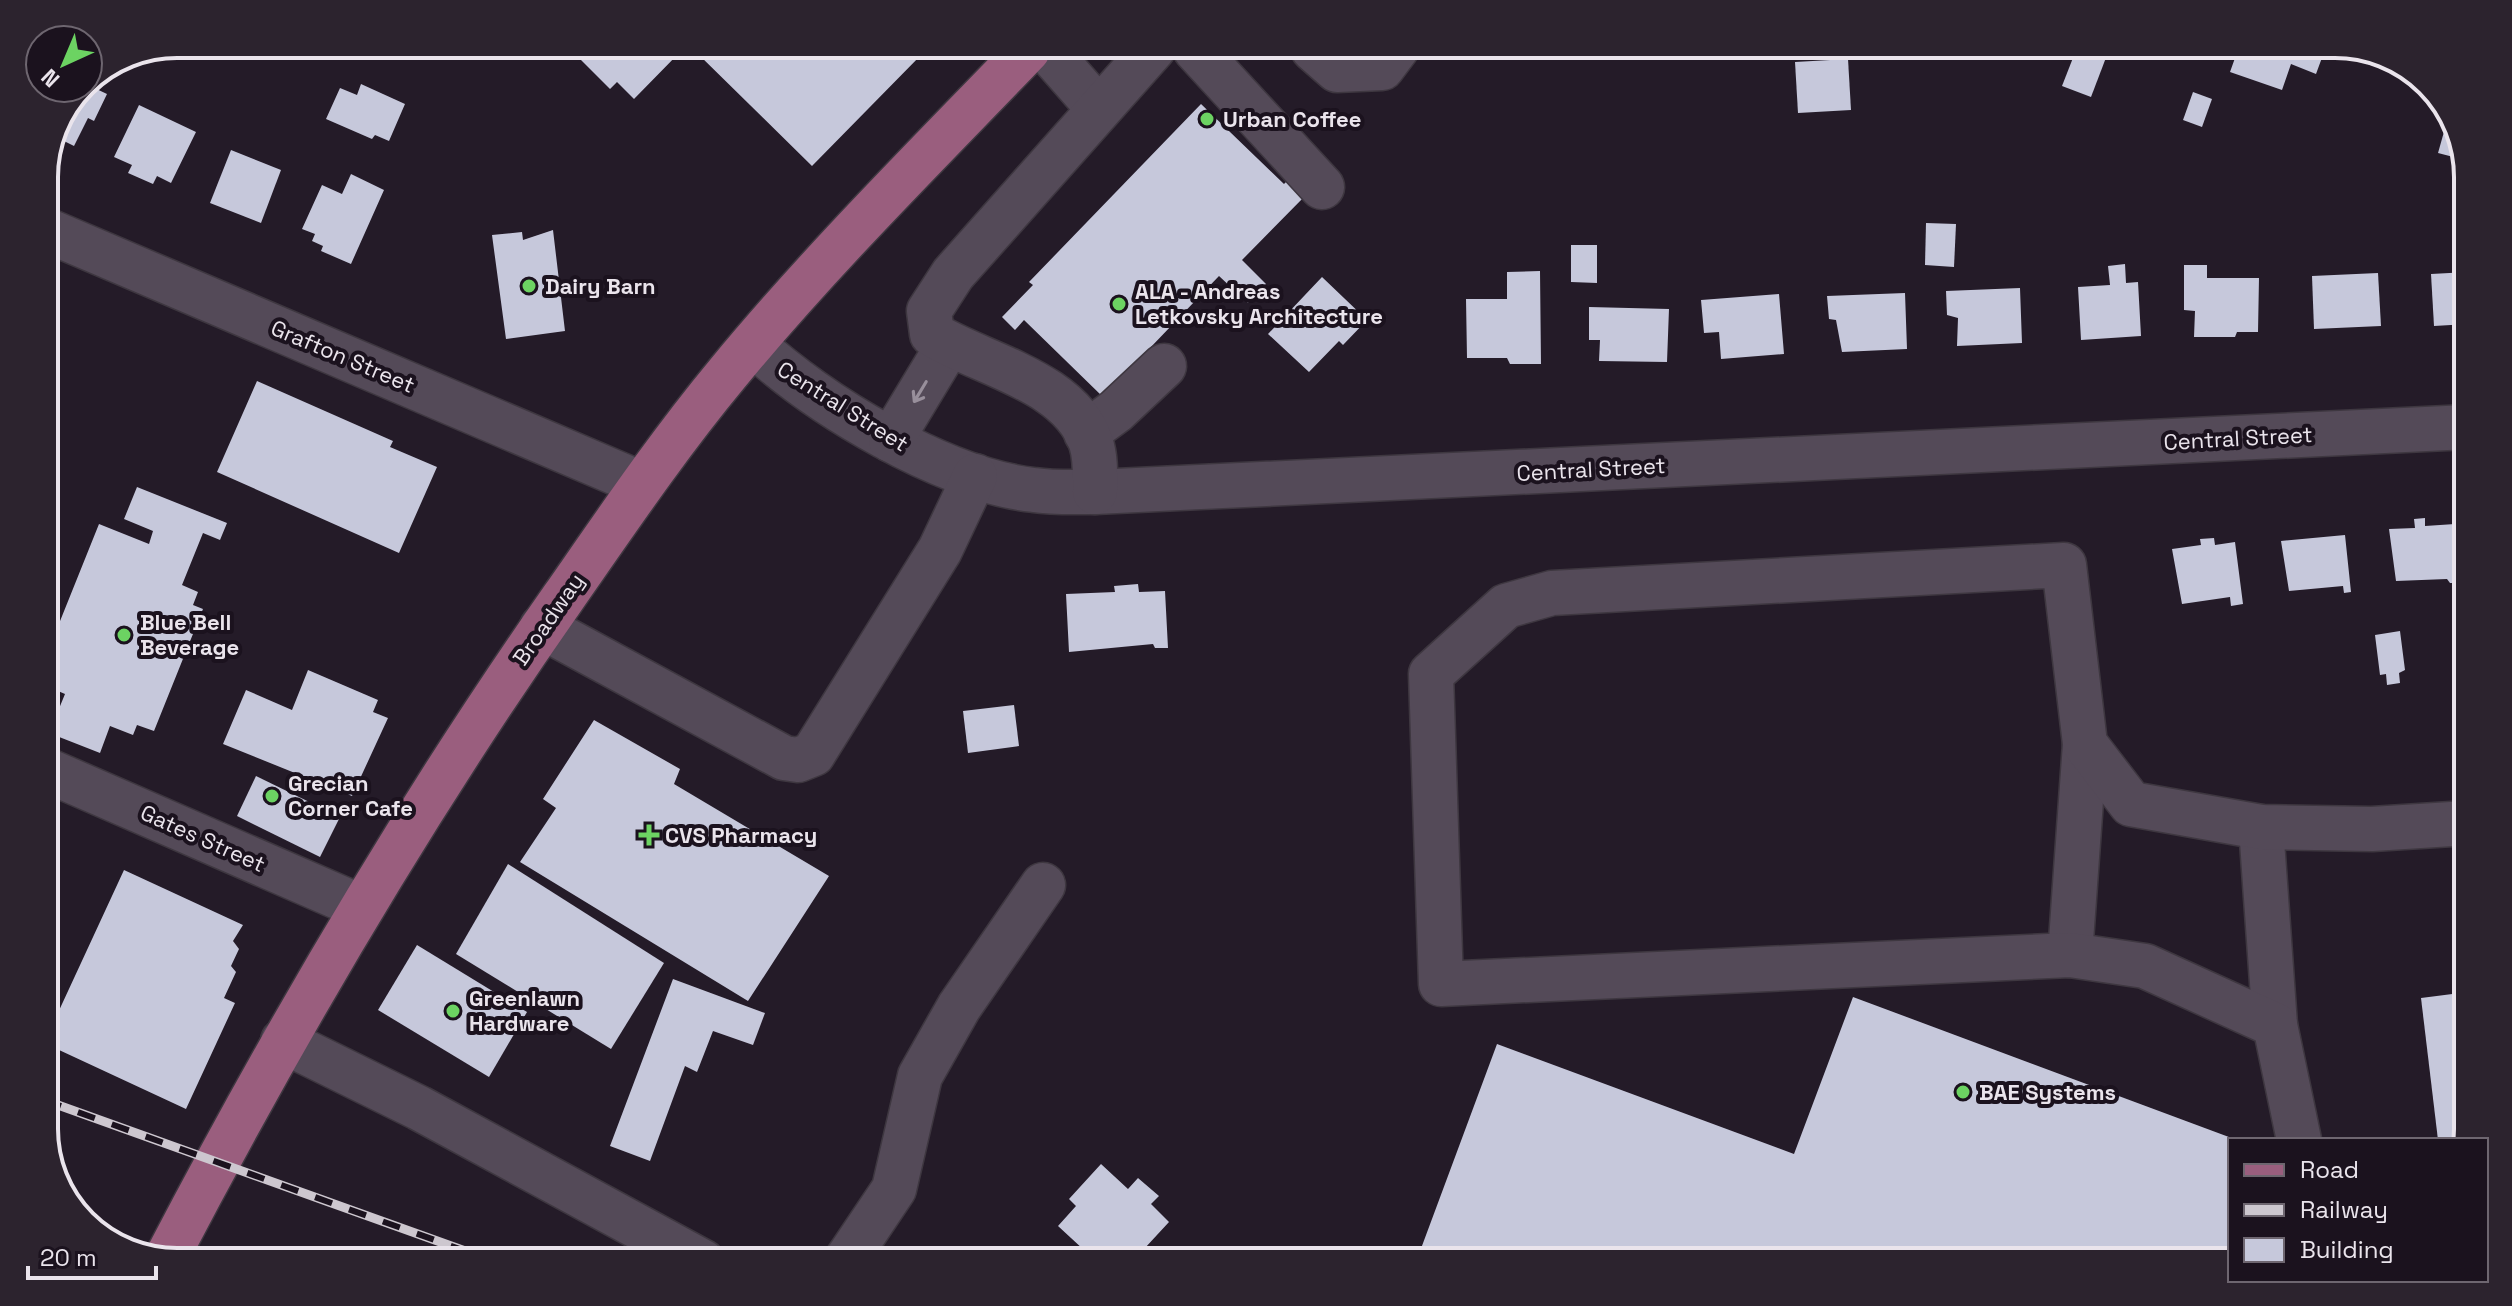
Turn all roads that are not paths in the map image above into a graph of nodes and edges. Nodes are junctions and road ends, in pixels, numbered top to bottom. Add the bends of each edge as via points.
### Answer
1 (1021, 58) edge
2 (1054, 58) edge
3 (1145, 58) edge
4 (1203, 58) edge
5 (1323, 58) edge
6 (1390, 58) edge
7 (1098, 108) junction
8 (1322, 187) dead end
9 (58, 235) edge
10 (753, 344) junction
11 (949, 344) junction
12 (1164, 366) dead end
13 (2454, 428) edge
14 (1086, 433) junction
15 (891, 440) junction
16 (975, 476) junction
17 (642, 484) junction
18 (1095, 492) junction
19 (542, 627) junction
20 (2085, 744) junction
21 (58, 775) edge
22 (2454, 824) edge
23 (2261, 827) junction
24 (1043, 885) dead end
25 (361, 907) junction
26 (2070, 955) junction
27 (2275, 1025) junction
28 (283, 1041) junction
29 (2299, 1138) edge
30 (178, 1248) edge
31 (677, 1248) edge
32 (854, 1248) edge

1 - 10 main road, Broadway
2 - 7 street
3 - 7 street
4 - 8 street
5 - 6 street via 1337,70 1382,68
7 - 11 street via 932,302 929,327
9 - 17 street, Grafton Street
10 - 15 street, Central Street via 782,371
10 - 17 main road, Broadway
11 - 14 street via 1038,386
11 -> 15 street
12 - 14 street
13 - 18 street, Central Street
14 - 18 street via 1092,445
15 - 16 street, Central Street
16 - 18 street, Central Street via 1033,490
16 - 19 street via 917,588 813,754 798,760 784,758
17 - 19 main road, Broadway
19 - 25 main road, Broadway
20 - 23 street via 2131,804
20 - 26 street
20 - 26 street via 2064,565 1552,593 1506,606 1431,674 1441,984
21 - 25 street, Gates Street
22 - 23 street
23 - 27 street
24 - 32 street via 959,1007 920,1076 894,1189
25 - 28 main road, Broadway
26 - 27 street via 2145,966
27 - 29 street
28 - 30 main road, Broadway via 216,1160
28 - 31 street

